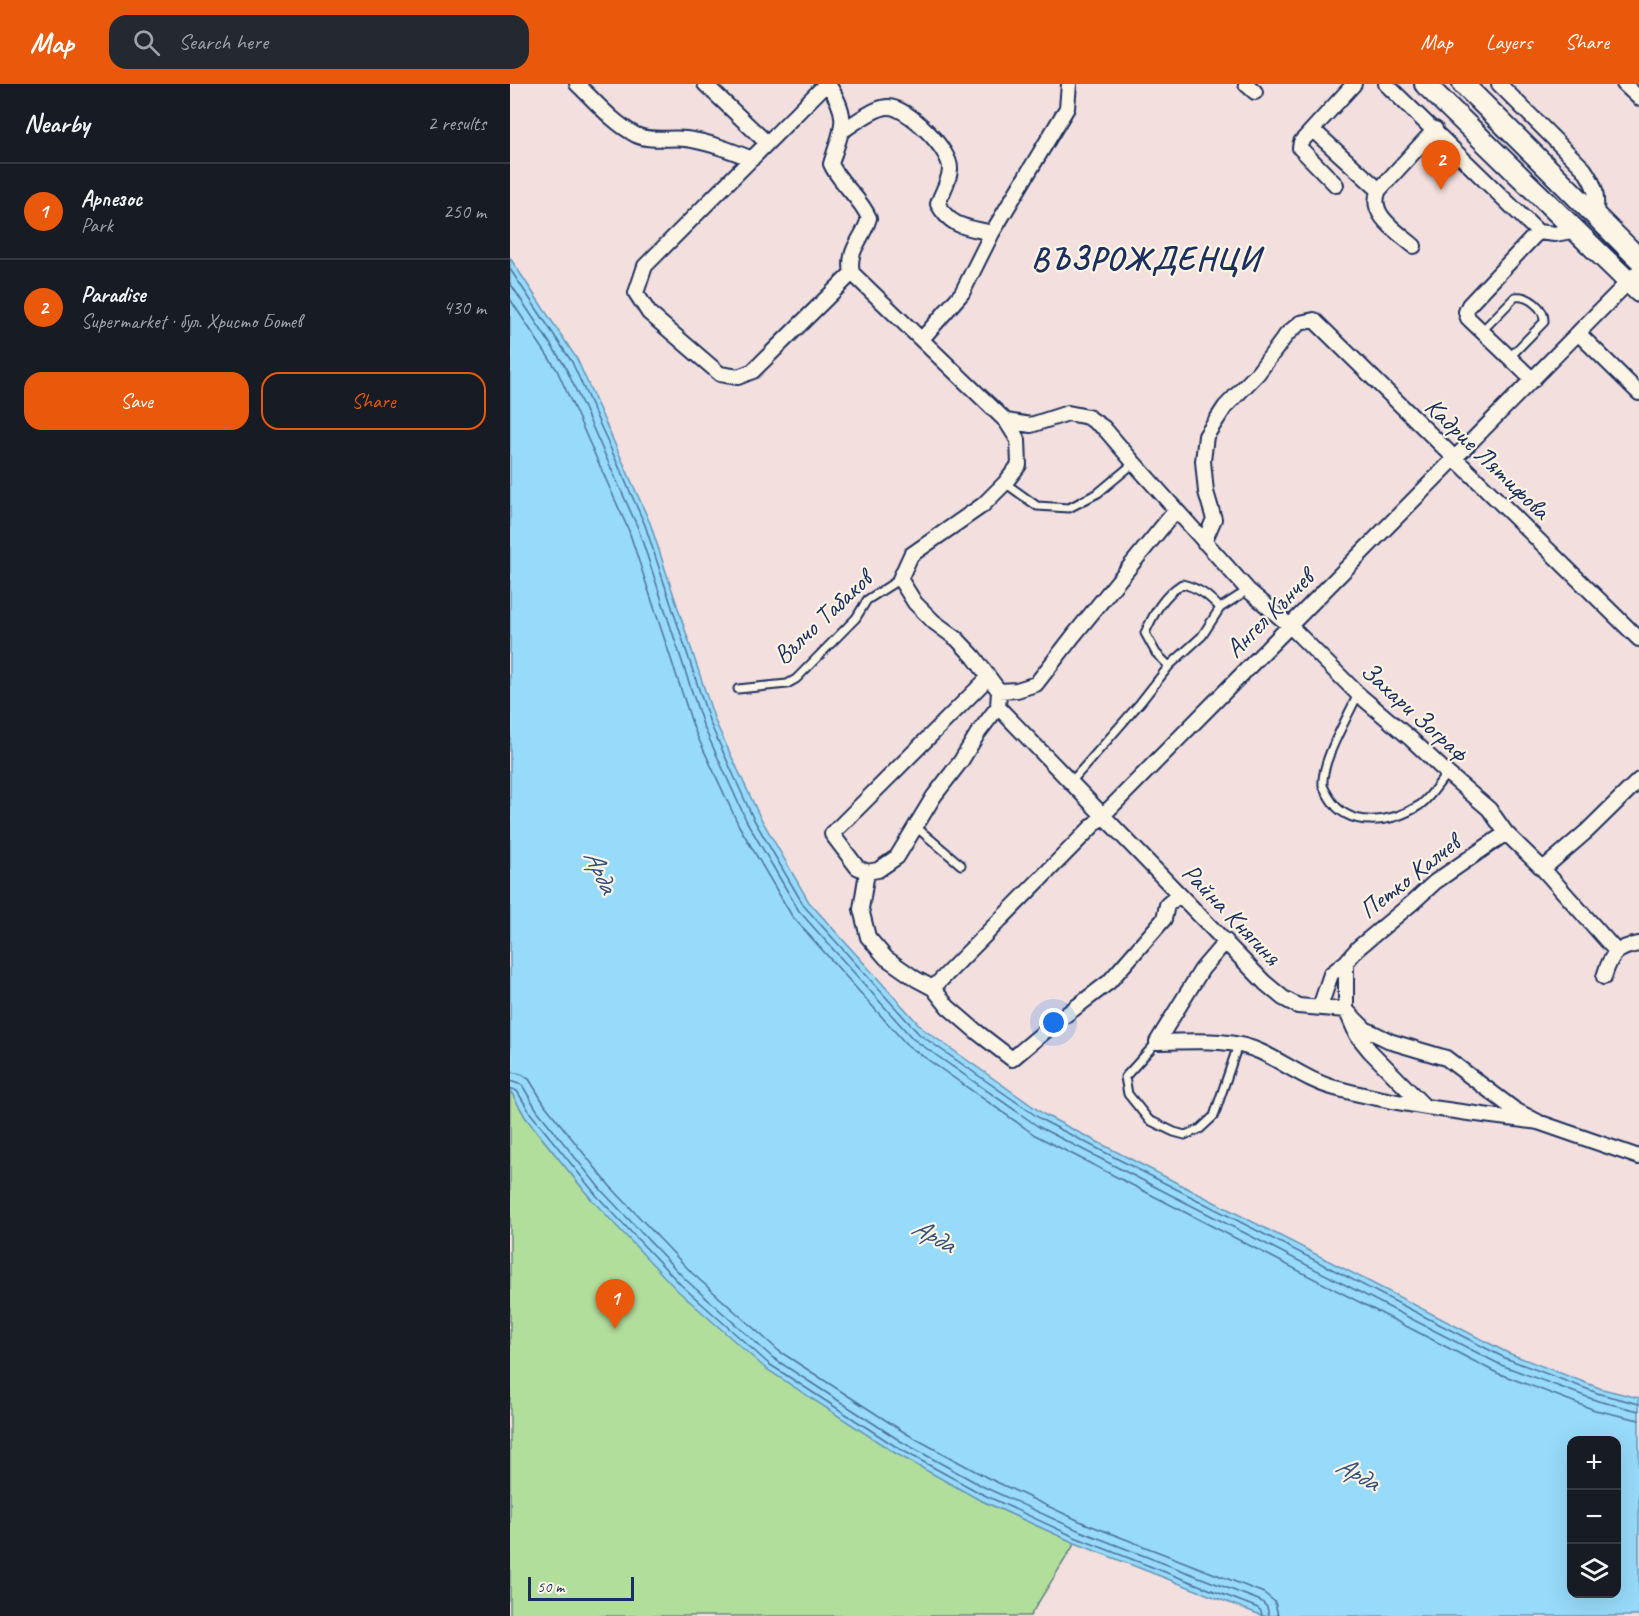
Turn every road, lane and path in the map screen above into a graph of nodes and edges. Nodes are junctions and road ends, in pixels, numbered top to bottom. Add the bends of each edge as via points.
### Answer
1 (577, 84) edge
2 (705, 84) edge
3 (827, 84) edge
4 (1069, 84) edge
5 (1354, 84) edge
6 (1386, 84) edge
7 (1425, 84) edge
8 (1463, 84) edge
9 (1499, 84) edge
10 (1624, 84) edge
11 (1639, 98) edge
12 (1313, 129) junction
13 (1435, 129) junction
14 (842, 131) junction
15 (767, 143) junction
16 (752, 159) junction
17 (1336, 185) dead end
18 (1379, 190) junction
19 (1596, 215) junction
20 (1577, 230) junction
21 (1538, 232) junction
22 (992, 233) junction
23 (1414, 246) dead end
24 (1639, 259) edge
25 (852, 273) junction
26 (1636, 282) edge
27 (1482, 332) junction
28 (1578, 333) junction
29 (922, 339) junction
30 (1509, 358) junction
31 (1533, 380) junction
32 (1639, 393) edge
33 (1006, 421) junction
34 (1454, 459) junction
35 (1134, 463) junction
36 (1005, 483) junction
37 (1176, 510) junction
38 (1204, 542) junction
39 (900, 579) junction
40 (1248, 590) junction
41 (1220, 608) junction
42 (1290, 626) junction
43 (1639, 639) edge
44 (1169, 666) junction
45 (988, 678) junction
46 (738, 689) dead end
47 (999, 691) junction
48 (1358, 694) junction
49 (998, 707) junction
50 (1447, 774) junction
51 (1639, 780) edge
52 (1071, 782) junction
53 (1103, 815) junction
54 (916, 827) junction
55 (1506, 832) junction
56 (962, 865) dead end
57 (1543, 869) junction
58 (867, 872) junction
59 (1179, 895) junction
60 (1226, 941) junction
61 (1639, 944) edge
62 (1616, 951) junction
63 (1346, 962) junction
64 (1604, 977) dead end
65 (933, 988) junction
66 (1320, 1007) junction
67 (1346, 1010) junction
68 (1157, 1042) junction
69 (1238, 1045) junction
70 (1424, 1106) junction
71 (1538, 1122) junction
72 (1639, 1157) edge

1 - 16 street via 638,136 718,145
2 - 15 street
3 - 14 street via 840,102
3 - 15 street
4 - 22 street via 1067,108
5 - 12 street
6 - 13 street
7 - 20 main road
8 - 19 main road
9 - 19 street via 1584,169 1597,195
10 - 11 street
12 - 17 street via 1300,148
12 - 18 street
13 - 18 street
13 - 21 street
14 - 22 street via 888,107 903,111 941,145 948,157 950,170 938,204 944,215 954,224
14 - 25 street via 831,164 869,218 851,252
15 - 16 street
16 - 25 street via 645,266 636,293 649,313 720,374 738,377 753,371
18 - 23 street via 1375,197 1377,211
19 - 24 main road
20 - 21 street
20 - 26 main road
21 - 27 street via 1469,305 1468,318
22 - 29 street via 962,293
25 - 29 street
26 - 28 street, Ангел Кънчев
27 - 30 street
27 - 30 lane via 1515,297 1529,299 1542,311 1544,322
28 - 31 street, Ангел Кънчев
28 - 32 street
29 - 33 street
30 - 31 street
31 - 34 street, Ангел Кънчев
33 - 35 street, Захари Зограф via 1031,425 1068,413 1088,417 1104,428
33 - 36 street, Вълчо Табаков via 1018,440 1019,465
34 - 38 street, Кадрие Лятифова via 1314,320 1300,323 1226,407 1206,436 1203,461 1214,519
34 - 42 street, Ангел Кънчев
34 - 43 street, Кадрие Лятифова
35 - 36 lane via 1098,493 1069,508 1037,506
35 - 37 street, Захари Зограф
36 - 39 street, Вълчо Табаков via 983,505 911,555
37 - 38 street, Захари Зограф
37 - 47 street via 1036,684
38 - 40 street, Захари Зограф
39 - 45 street via 915,603 957,639
39 - 46 lane, Вълчо Табаков via 867,600 856,618 796,679 787,684
40 - 41 lane
40 - 42 street, Захари Зограф
41 - 44 lane via 1202,636
41 - 44 lane via 1209,596 1182,584 1161,602 1145,633
42 - 48 street, Захари Зограф
42 - 53 street, Ангел Кънчев
44 - 52 lane
45 - 47 street
45 - 58 street via 832,834 857,867
47 - 49 street
48 - 50 street, Захари Зограф
48 - 50 lane via 1325,766 1323,787 1344,815 1369,821 1397,817 1422,804
49 - 52 street, Райна Княгиня
49 - 54 street
50 - 55 street, Захари Зограф via 1489,809
51 - 57 street
52 - 53 street, Райна Княгиня
53 - 59 street, Райна Княгиня
53 - 65 street, Ангел Кънчев
54 - 56 lane
54 - 58 street via 897,857 878,870
55 - 57 street, Захари Зограф
55 - 63 street, Петко Калчев via 1435,882
57 - 62 street, Захари Зограф
58 - 65 street via 861,909 867,937 886,958
59 - 60 street, Райна Княгиня
59 - 65 street via 1167,905 1164,919 1109,982 1012,1059 948,1007
60 - 66 street, Райна Княгиня via 1283,998 1298,1006
60 - 68 street via 1202,969
61 - 62 street
62 - 64 street
63 - 66 street, Петко Калчев via 1331,974
63 - 67 street
66 - 67 street, Райна Княгиня
67 - 70 street via 1370,1052
67 - 71 street via 1365,1029 1392,1042 1446,1058 1515,1110
68 - 69 street
68 - 69 lane via 1125,1077 1128,1094 1149,1120 1185,1134 1200,1129 1215,1116
69 - 70 street via 1259,1051 1332,1087
70 - 71 street
71 - 72 street

